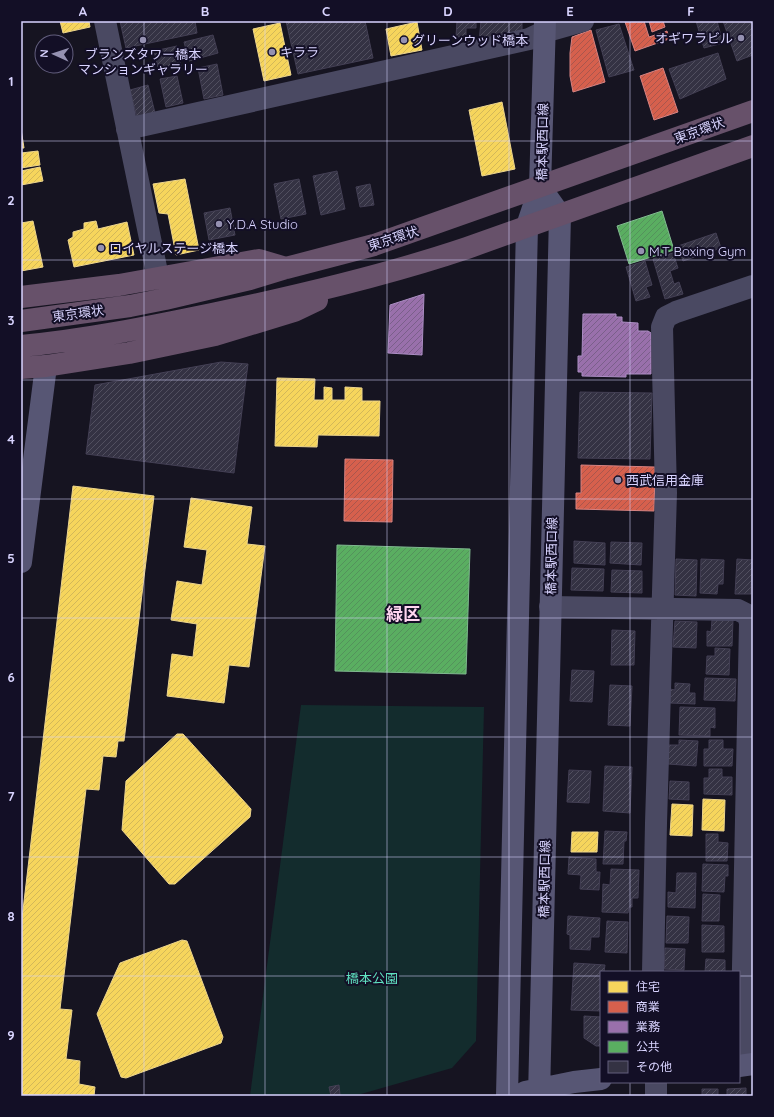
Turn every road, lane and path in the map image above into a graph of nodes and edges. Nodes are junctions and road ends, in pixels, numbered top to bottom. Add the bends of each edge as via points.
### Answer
1 (105, 21) edge
2 (583, 21) edge
3 (544, 27) edge
4 (753, 111) edge
5 (127, 129) junction
6 (753, 146) edge
7 (540, 187) junction
8 (560, 215) junction
9 (527, 226) junction
10 (286, 268) junction
11 (158, 277) junction
12 (350, 283) junction
13 (753, 286) edge
14 (21, 297) edge
15 (21, 321) edge
16 (21, 346) edge
17 (46, 366) junction
18 (21, 368) edge
19 (21, 562) edge
20 (550, 607) junction
21 (662, 608) junction
22 (653, 971) edge
23 (741, 990) edge
24 (744, 1065) edge
25 (600, 1079) edge
26 (656, 1083) edge
27 (539, 1092) edge
28 (506, 1096) edge
29 (656, 1096) edge

1 - 5 street
2 - 3 street
3 - 5 street via 529,39
3 - 7 street, 橋本駅西口線
4 - 7 highway, 東京環状
5 - 11 street
6 - 8 highway, 東京環状
7 - 8 street, 橋本駅西口線
7 - 9 street
7 - 10 highway, 東京環状 via 374,245
8 - 9 highway, 東京環状
8 - 20 street, 橋本駅西口線
9 - 12 highway, 東京環状 via 431,260
9 - 28 street
10 - 11 highway via 259,260
10 - 15 highway, 東京環状 via 250,279 130,306
11 - 14 highway via 119,285
12 - 16 highway, 東京環状 via 174,322
12 - 17 highway via 294,312 215,335 131,353
13 - 21 street via 676,312 666,317 662,327 666,493
17 - 18 highway
17 - 19 street
20 - 21 street
20 - 27 street, 橋本駅西口線
21 - 22 street
21 - 23 street via 738,610 748,615 750,623
23 - 24 street
25 - 27 street via 574,1082
26 - 29 street
27 - 28 street

